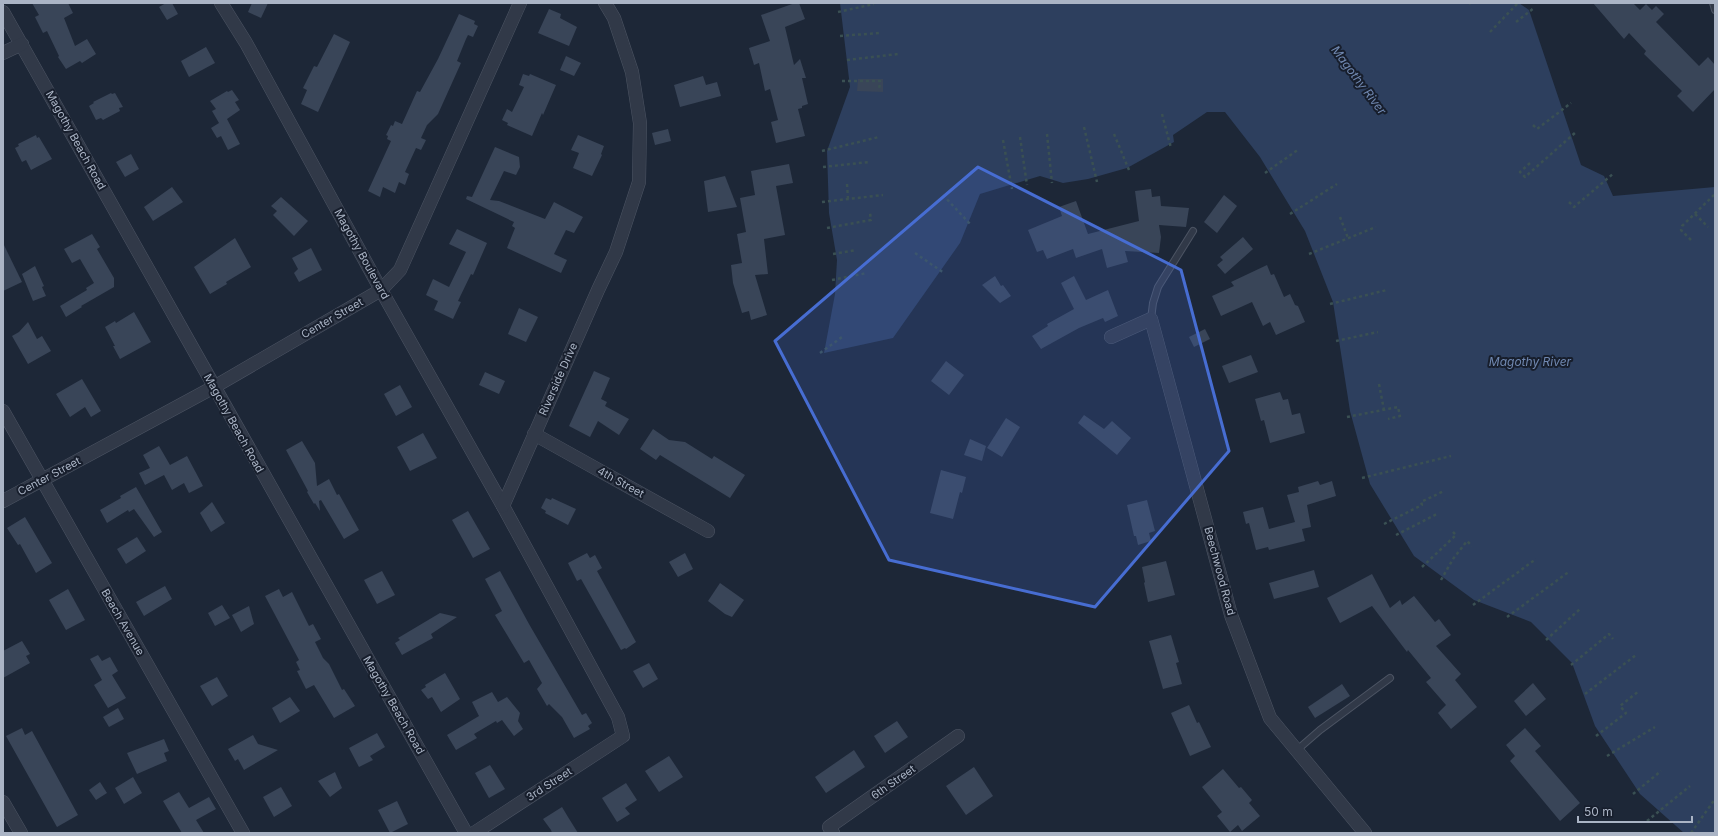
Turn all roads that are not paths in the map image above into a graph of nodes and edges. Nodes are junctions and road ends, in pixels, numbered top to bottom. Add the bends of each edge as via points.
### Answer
1 (221, 3) edge
2 (520, 3) edge
3 (605, 3) edge
4 (1713, 3) edge
5 (1715, 10) edge
6 (3, 12) edge
7 (22, 44) junction
8 (3, 53) edge
9 (1193, 231) dead end
10 (381, 290) junction
11 (1151, 319) junction
12 (1111, 337) dead end
13 (214, 387) junction
14 (3, 411) edge
15 (534, 434) junction
16 (42, 480) junction
17 (3, 502) edge
18 (504, 506) junction
19 (708, 531) dead end
20 (1390, 678) dead end
21 (958, 736) dead end
22 (1298, 750) junction
23 (3, 802) edge
24 (831, 830) edge
25 (20, 833) edge
26 (243, 833) edge
27 (466, 833) edge
28 (474, 833) edge
29 (1365, 833) edge

1 - 10 street, Magothy Boulevard via 246,43
2 - 10 street, Center Street via 400,270
3 - 15 street, Riverside Drive via 614,18 632,72 640,123 639,182 616,252
4 - 5 lane
6 - 7 street, Magothy Beach Road
7 - 8 street
7 - 13 street, Magothy Beach Road
9 - 11 lane via 1158,287
10 - 13 street, Center Street
10 - 18 street, Magothy Boulevard
11 - 12 street
11 - 22 street, Beechwood Road via 1231,615 1270,718
13 - 16 street, Center Street
13 - 27 street, Magothy Beach Road
14 - 16 street, Beach Avenue
15 - 18 street, Riverside Drive
15 - 19 street, 4th Street
16 - 17 street, Center Street
16 - 26 street, Beach Avenue
18 - 28 street, 3rd Street via 618,718 623,736
20 - 22 lane via 1320,730
21 - 24 street, 6th Street
22 - 29 street, Beechwood Road
23 - 25 street

